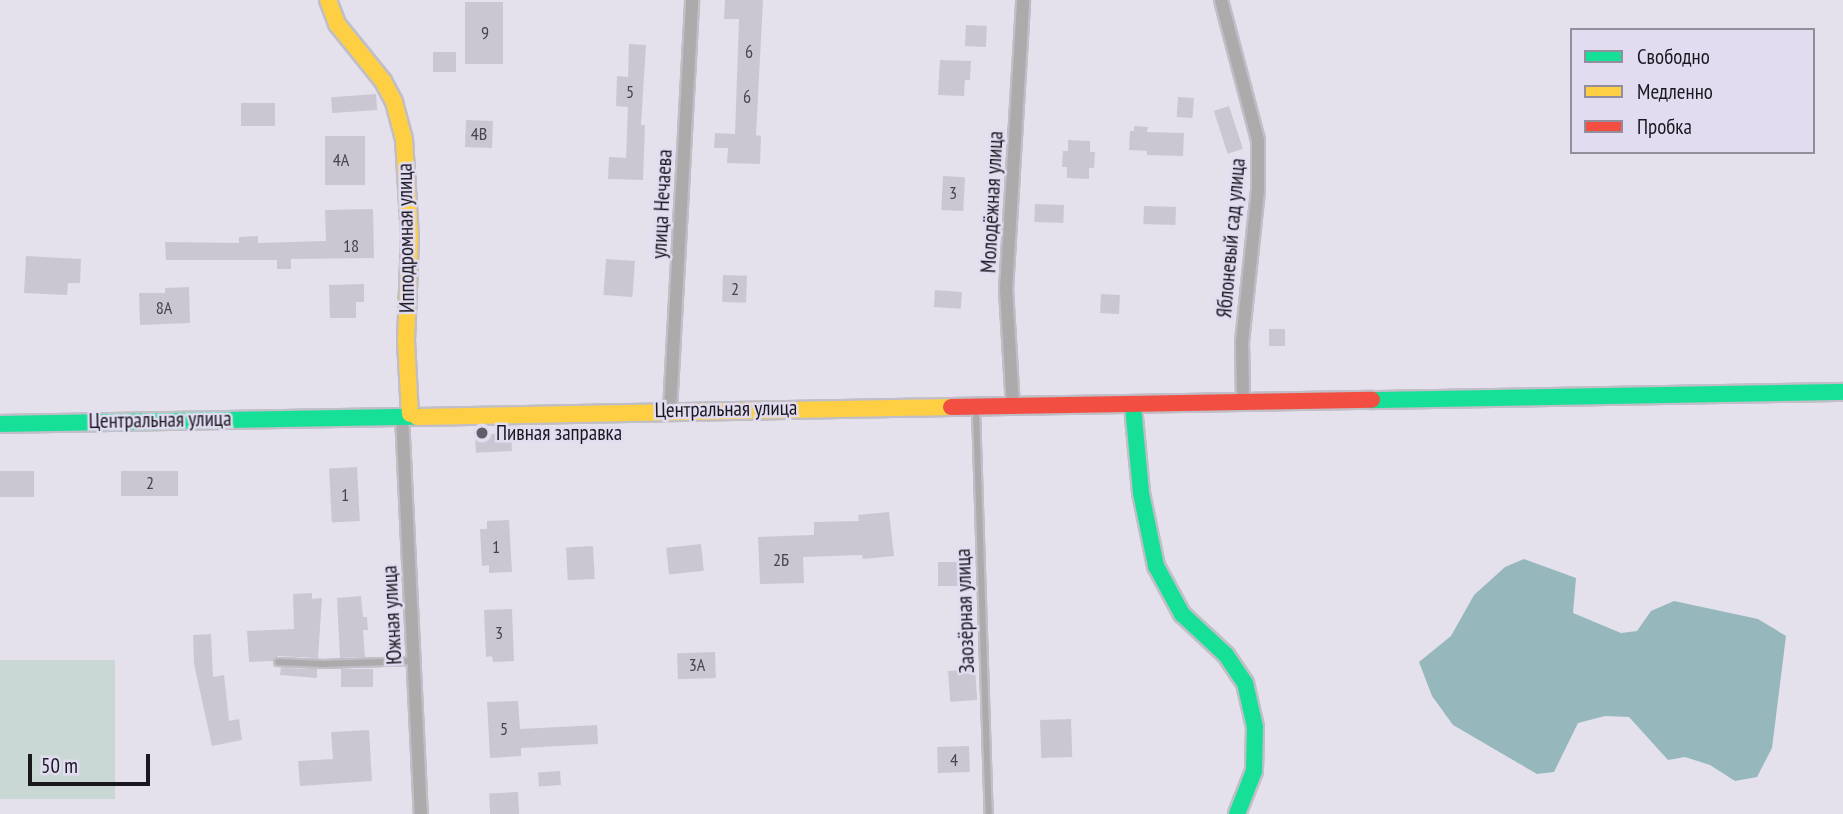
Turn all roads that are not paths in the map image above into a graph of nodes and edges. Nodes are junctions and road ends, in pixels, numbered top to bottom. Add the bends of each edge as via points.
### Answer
1 (328, 0) edge
2 (692, 0) edge
3 (1023, 0) edge
4 (1221, 0) edge
5 (1843, 392) edge
6 (1243, 400) junction
7 (976, 406) junction
8 (1133, 406) junction
9 (1013, 407) junction
10 (670, 410) junction
11 (406, 414) junction
12 (0, 424) edge
13 (414, 661) junction
14 (278, 662) dead end
15 (421, 814) edge
16 (989, 814) edge
17 (1237, 814) edge

1 - 11 street, Ипподромная улица via 337,24 383,81 404,139 410,237
2 - 10 street, улица Нечаева
3 - 9 street, Молодёжная улица via 1006,290
4 - 6 street, Яблоневый сад улица via 1258,140 1258,190 1242,341
5 - 6 street, Центральная улица
6 - 8 street, Центральная улица
7 - 9 street, Центральная улица
7 - 10 street, Центральная улица
7 - 16 lane, Заозёрная улица
8 - 9 street, Центральная улица
8 - 17 street via 1141,493 1156,566 1182,614 1226,655 1245,683 1255,727 1254,771
10 - 11 street, Центральная улица
11 - 12 street, Центральная улица
11 - 13 street, Южная улица
13 - 14 lane
13 - 15 street, Южная улица

